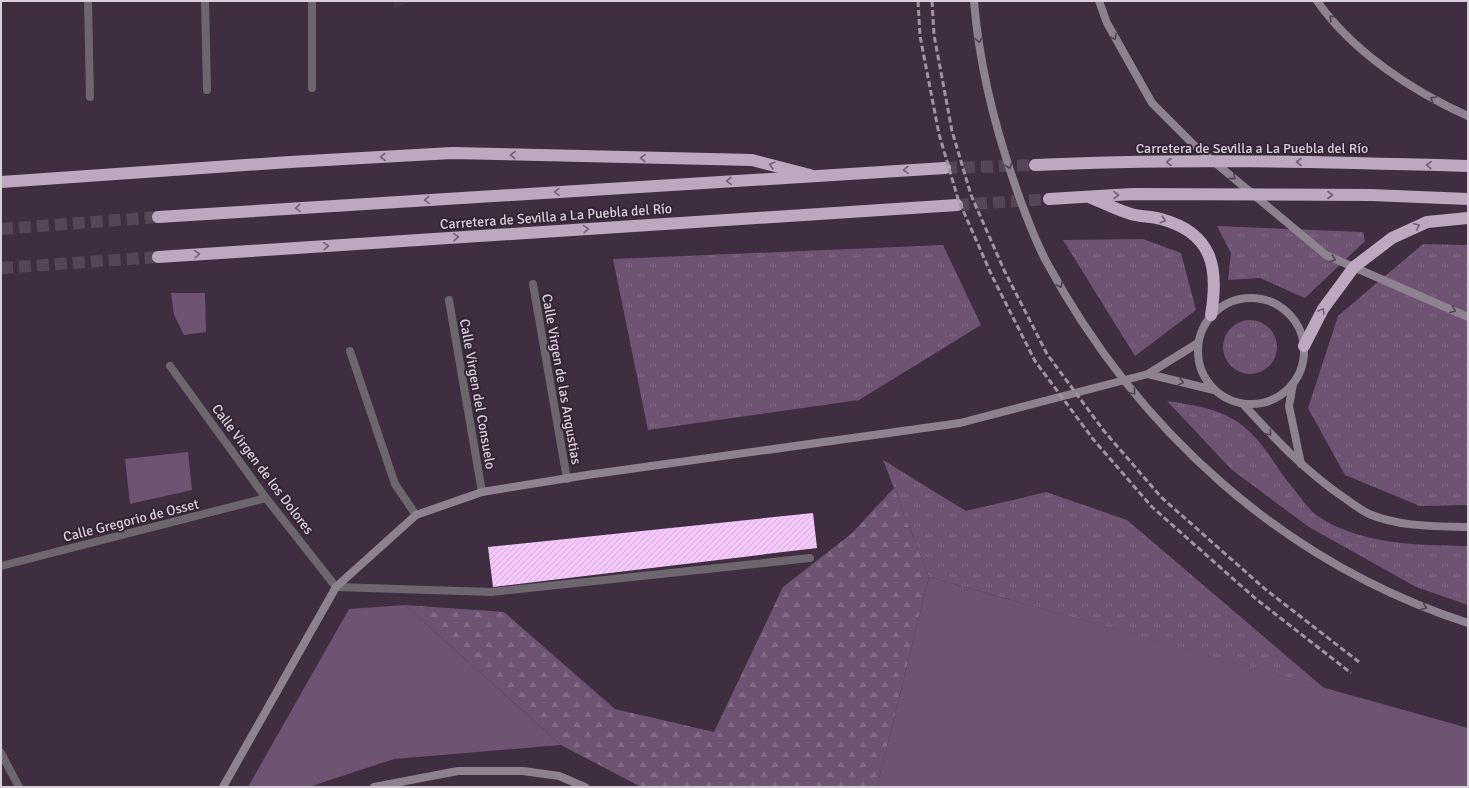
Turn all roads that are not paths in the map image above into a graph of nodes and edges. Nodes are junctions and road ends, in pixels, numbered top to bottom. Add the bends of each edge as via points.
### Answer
1 (88, 1) edge
2 (205, 1) edge
3 (312, 1) edge
4 (974, 1) edge
5 (1099, 1) edge
6 (1317, 1) edge
7 (312, 88) dead end
8 (206, 90) dead end
9 (90, 97) dead end
10 (1468, 116) edge
11 (1035, 165) tunnel mouth
12 (1468, 166) edge
13 (945, 168) tunnel mouth
14 (810, 175) junction
15 (1, 182) edge
16 (1086, 196) junction
17 (1049, 199) tunnel mouth
18 (1468, 199) edge
19 (957, 205) tunnel mouth
20 (158, 217) tunnel mouth
21 (1468, 218) edge
22 (158, 257) tunnel mouth
23 (533, 284) dead end
24 (449, 300) dead end
25 (1211, 315) junction
26 (1468, 317) edge
27 (1198, 343) junction
28 (1304, 346) junction
29 (350, 351) dead end
30 (170, 366) dead end
31 (1148, 374) junction
32 (1293, 384) junction
33 (1214, 390) junction
34 (1243, 404) junction
35 (1301, 464) junction
36 (566, 478) junction
37 (482, 492) junction
38 (266, 498) junction
39 (416, 515) junction
40 (1468, 527) edge
41 (810, 558) dead end
42 (1, 566) edge
43 (336, 587) junction
44 (1468, 623) edge
45 (1, 753) edge
46 (19, 787) edge
47 (223, 787) edge
48 (374, 787) edge
49 (585, 787) edge

1 - 9 street
2 - 8 street
3 - 7 street
4 -> 44 main road via 985,80 1000,141 1022,205 1045,259 1076,313 1115,370 1155,419 1232,494 1284,532 1335,564 1388,592
5 -> 26 main road via 1106,23 1152,103 1196,146 1326,255
10 -> 6 main road via 1446,106 1372,58 1347,35
12 -> 11 highway, Carretera de Sevilla a La Puebla del Río via 1322,162 1083,162
13 -> 14 highway
14 -> 15 highway via 752,160 452,153
14 -> 20 highway
16 - 17 highway
16 -> 18 highway via 1363,195
16 -> 25 highway via 1131,214 1161,219 1185,228 1202,243 1212,261 1214,294
22 -> 19 highway, Carretera de Sevilla a La Puebla del Río
28 -> 21 highway via 1323,309 1354,267 1392,238 1427,222
23 - 36 street, Calle Virgen de las Angustias
24 - 37 street, Calle Virgen del Consuelo
25 - 27 main road via 1202,328
25 - 28 main road via 1227,302 1247,297 1268,300 1286,310 1298,326
27 - 31 main road
27 - 33 main road via 1198,360 1204,377
28 - 32 main road via 1302,366
29 - 39 street via 395,484
30 - 38 street, Calle Virgen de los Dolores
31 -> 33 main road
31 - 36 main road via 960,423
32 - 34 main road via 1279,396 1262,403
32 - 35 main road via 1289,406
33 - 34 main road via 1228,400
34 -> 35 main road via 1275,440
35 - 40 main road via 1337,493 1369,514 1410,525
36 - 37 main road
37 - 39 main road
38 - 42 street, Calle Gregorio de Osset
38 - 43 street, Calle Virgen de los Dolores
39 - 43 main road
41 - 43 street via 491,592
43 - 47 main road
45 - 46 street
48 - 49 main road via 458,771 523,771 559,776

